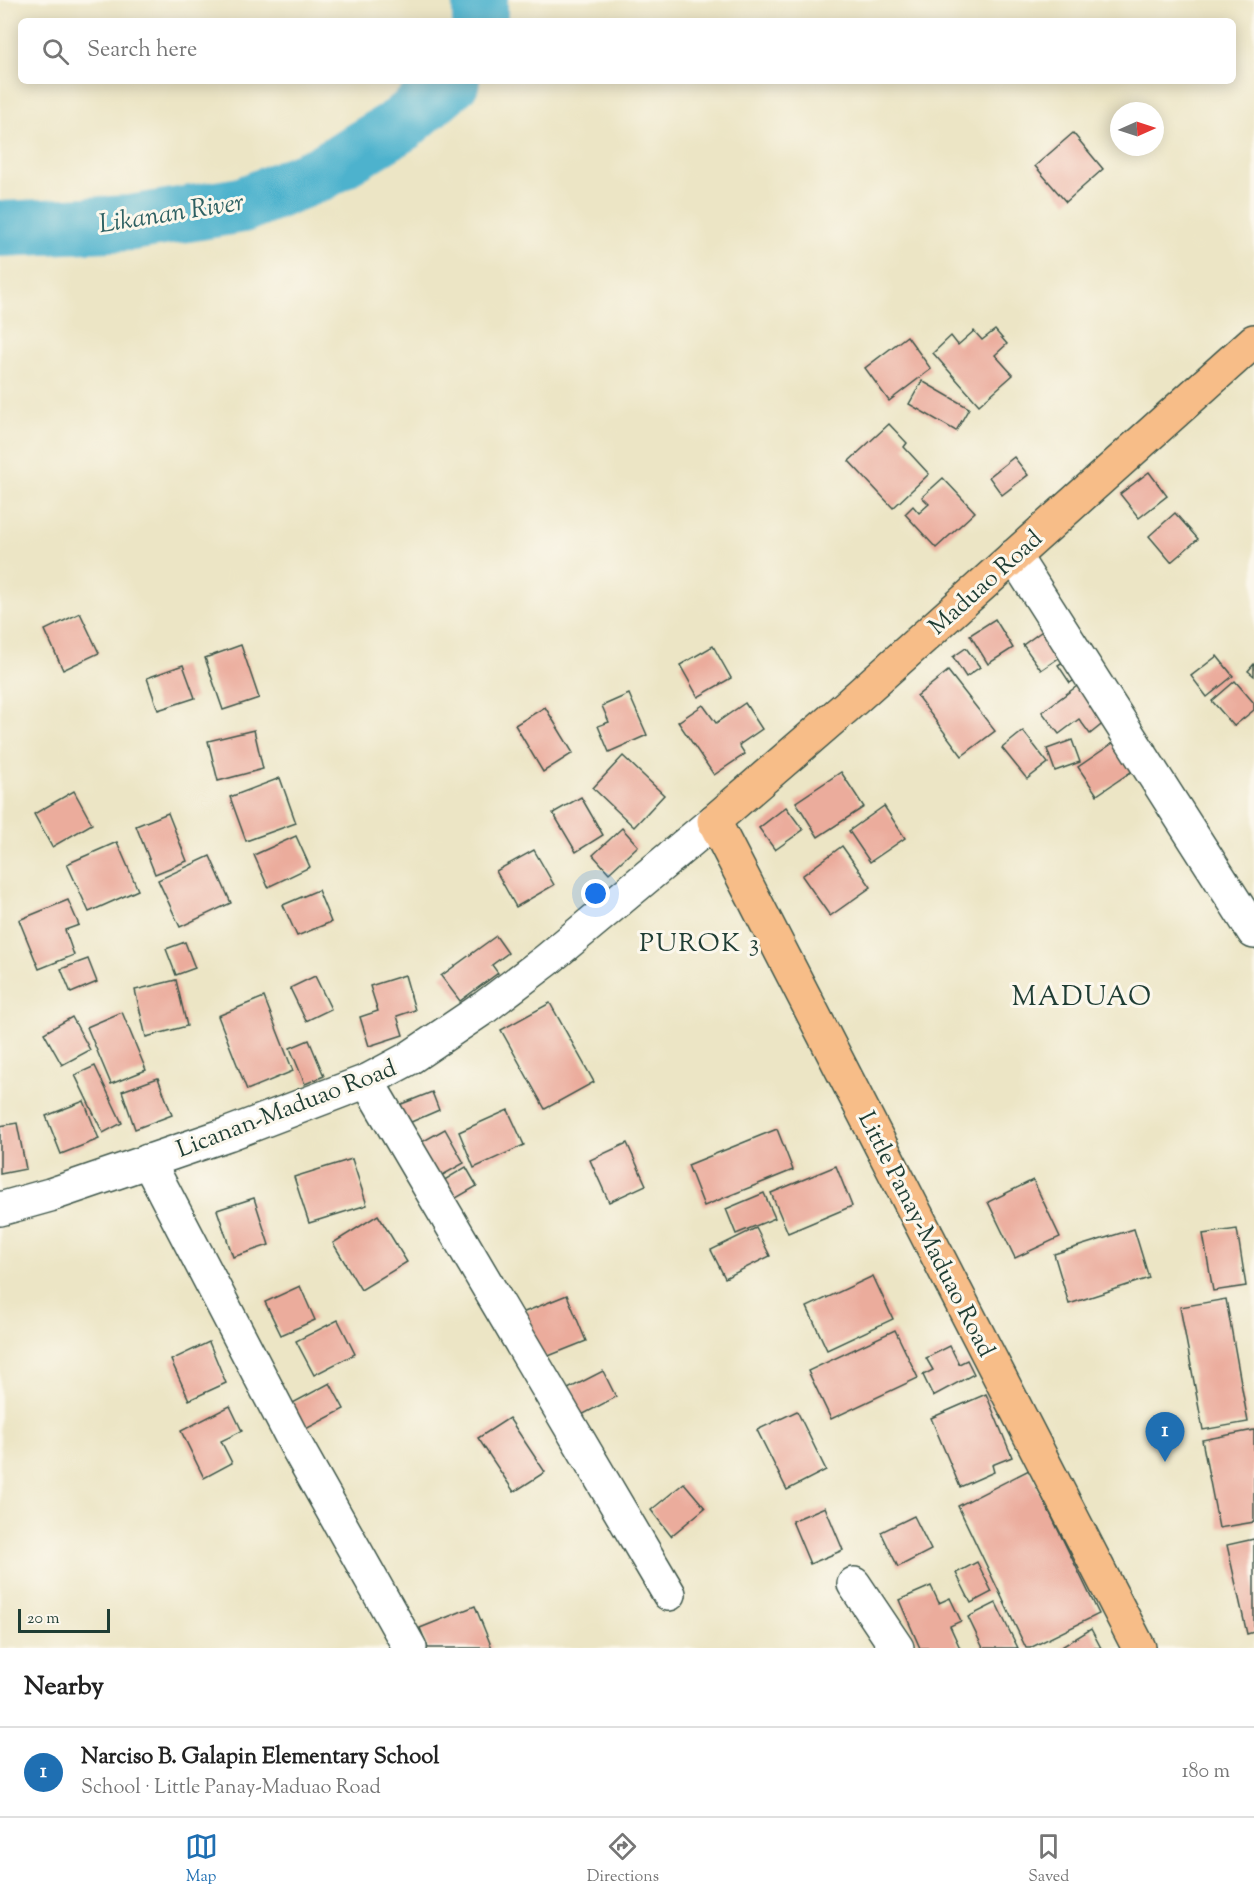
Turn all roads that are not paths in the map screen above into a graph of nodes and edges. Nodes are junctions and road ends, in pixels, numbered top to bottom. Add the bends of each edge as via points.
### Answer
1 (1254, 342) edge
2 (1014, 556) junction
3 (714, 821) junction
4 (1254, 932) edge
5 (367, 1081) junction
6 (148, 1161) junction
7 (0, 1209) edge
8 (854, 1584) dead end
9 (669, 1594) dead end
10 (410, 1648) edge
11 (897, 1648) edge
12 (1139, 1648) edge

1 - 2 main road, Maduao Road
2 - 3 main road, Maduao Road
2 - 4 street
3 - 5 street, Licanan-Maduao Road via 494,1000 408,1059
3 - 12 main road, Little Panay-Maduao Road
5 - 6 street, Licanan-Maduao Road
5 - 9 street
6 - 7 street, Licanan-Maduao Road via 50,1196
6 - 10 street via 297,1447
8 - 11 street

